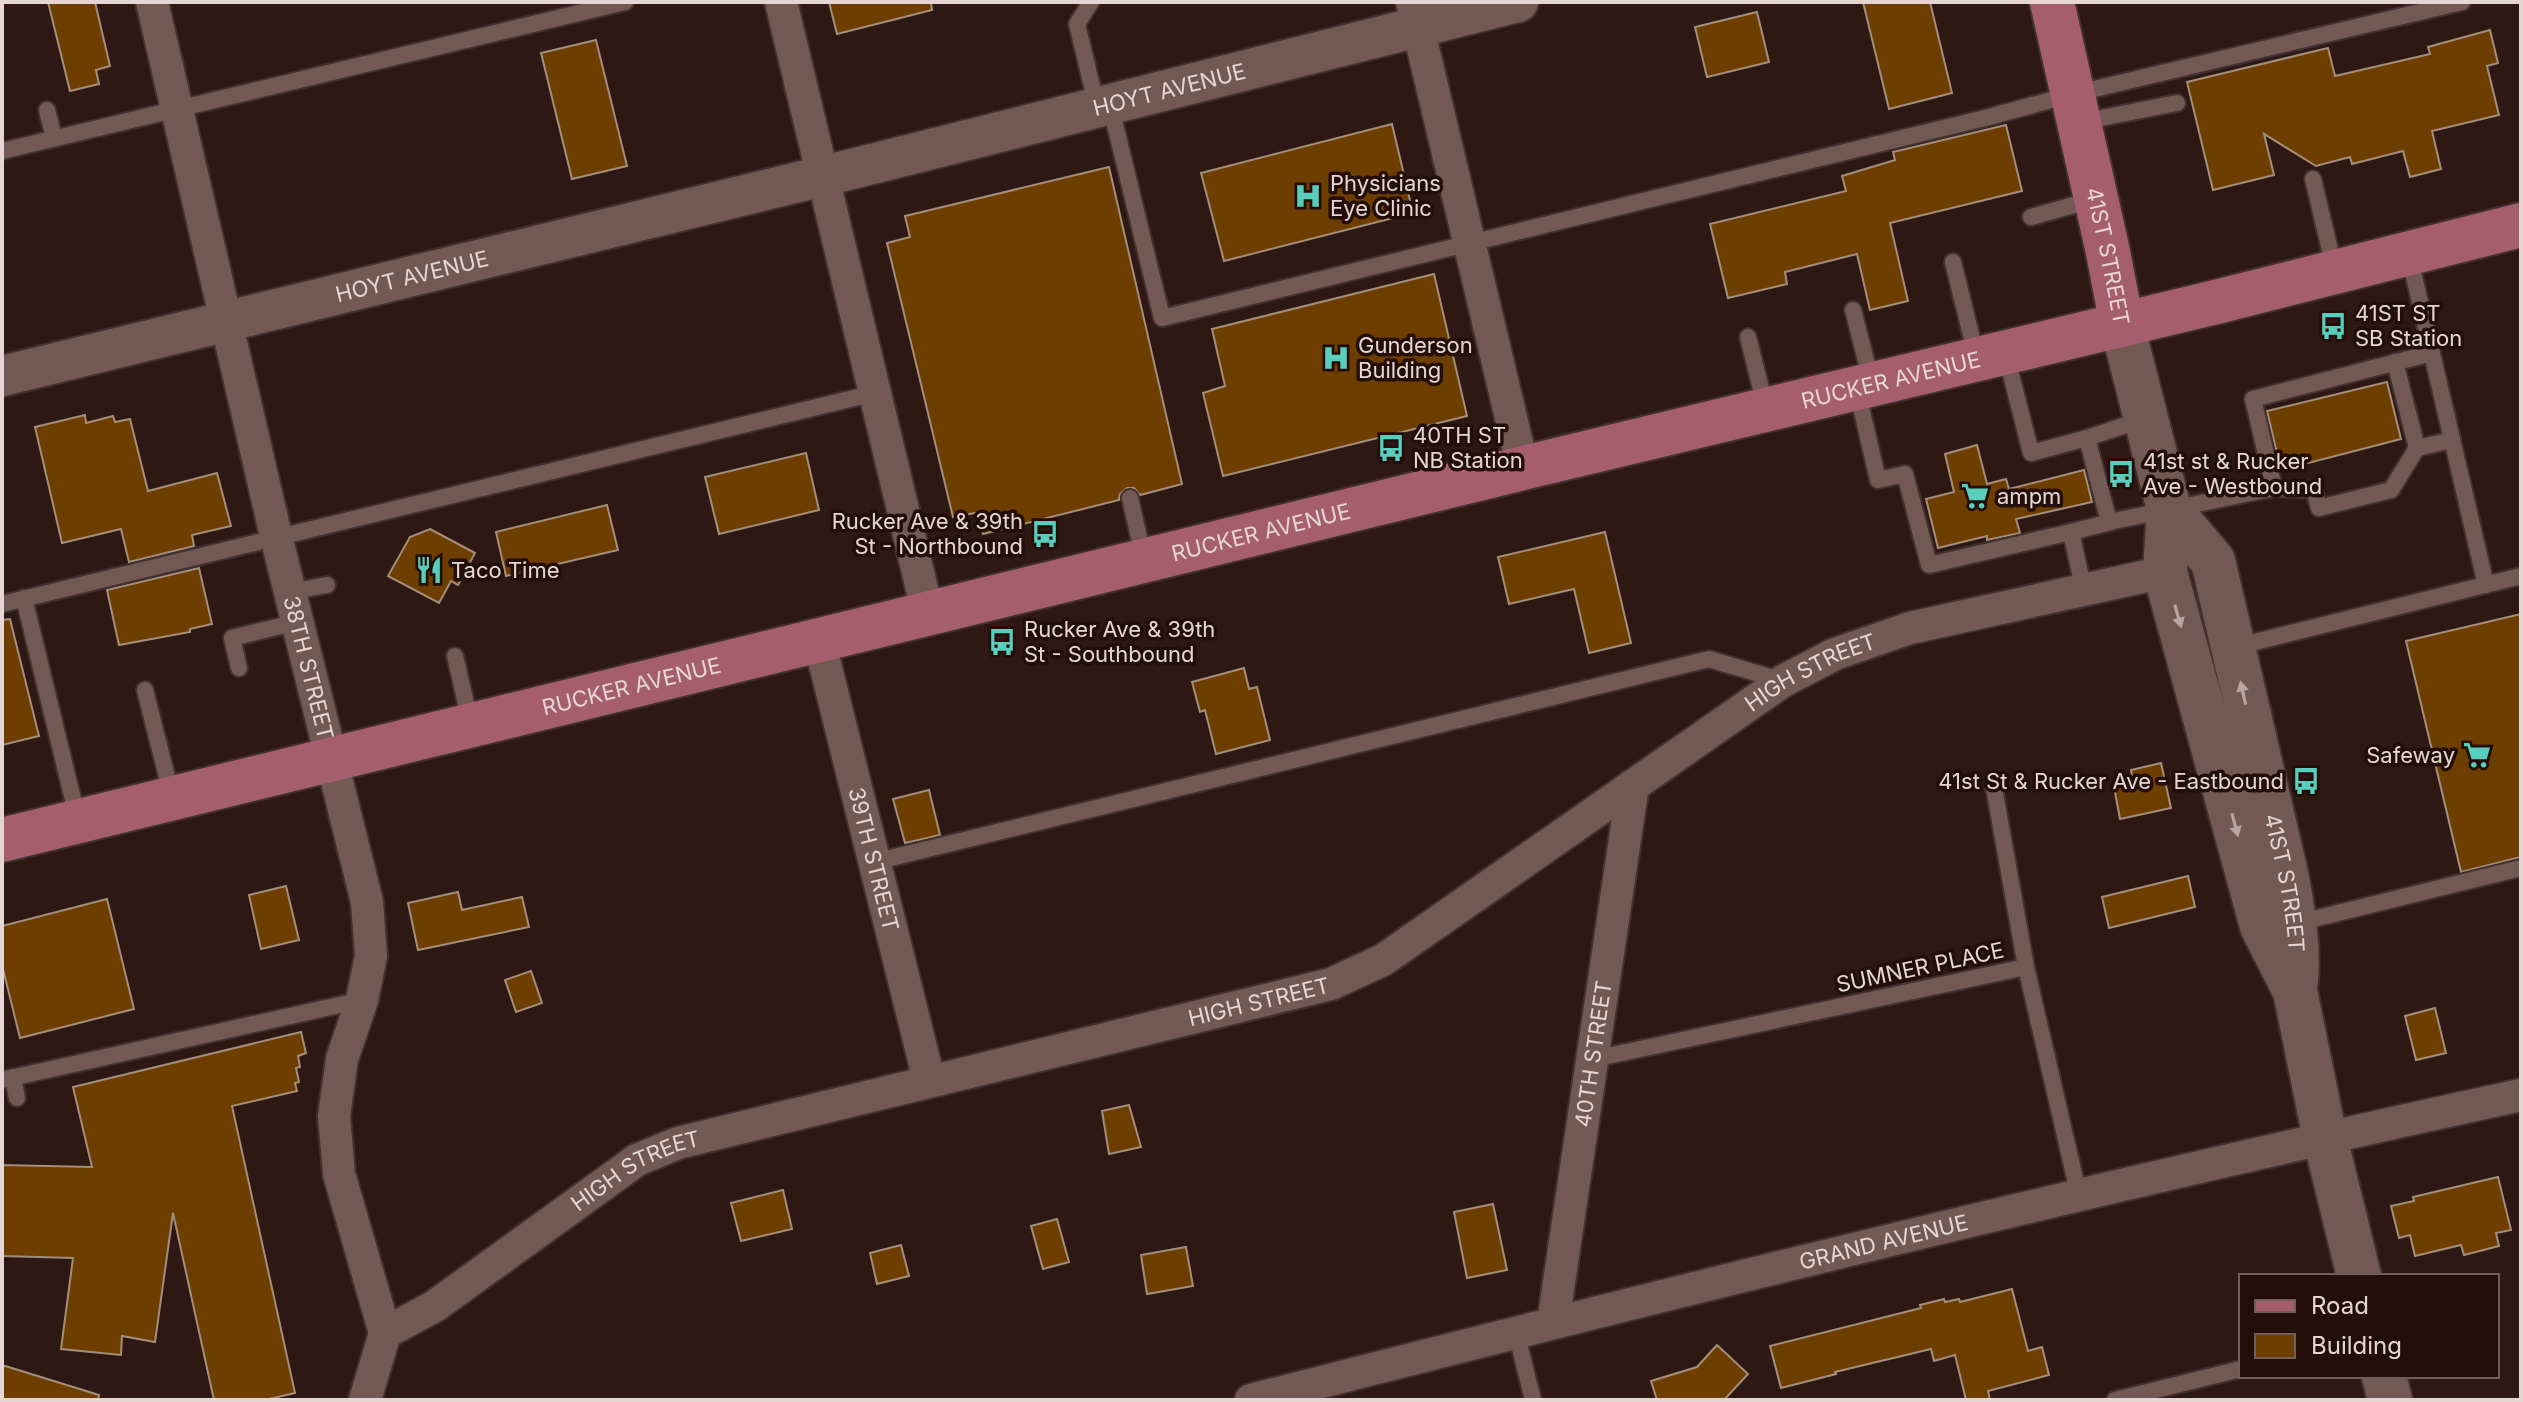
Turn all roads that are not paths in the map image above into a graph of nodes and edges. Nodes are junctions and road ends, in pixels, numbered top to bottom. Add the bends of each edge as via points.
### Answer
1 (152, 2) edge
2 (625, 2) edge
3 (781, 2) edge
4 (1091, 2) edge
5 (1518, 2) edge
6 (2052, 2) edge
7 (2462, 2) edge
8 (1415, 14) edge
9 (2177, 103) dead end
10 (1103, 105) junction
11 (177, 108) junction
12 (2077, 108) junction
13 (47, 110) dead end
14 (54, 138) junction
15 (2, 151) edge
16 (821, 176) junction
17 (2313, 179) dead end
18 (2096, 198) junction
19 (2031, 217) dead end
20 (2521, 225) edge
21 (1469, 242) junction
22 (2409, 254) junction
23 (1953, 262) dead end
24 (2335, 273) junction
25 (1853, 310) dead end
26 (226, 322) junction
27 (2122, 325) junction
28 (1748, 337) dead end
29 (2432, 353) junction
30 (1991, 357) junction
31 (2395, 362) junction
32 (2, 376) edge
33 (1864, 387) junction
34 (875, 393) junction
35 (1767, 410) junction
36 (2146, 418) junction
37 (2087, 438) junction
38 (2452, 440) junction
39 (2417, 448) junction
40 (1523, 468) junction
41 (2274, 488) junction
42 (1130, 498) dead end
43 (2169, 509) junction
44 (2111, 522) junction
45 (2071, 532) junction
46 (276, 536) junction
47 (1144, 561) junction
48 (2165, 572) junction
49 (2521, 576) edge
50 (327, 585) dead end
51 (2486, 585) junction
52 (2084, 591) junction
53 (24, 598) junction
54 (2, 604) edge
55 (294, 607) junction
56 (928, 614) junction
57 (819, 640) junction
58 (2233, 648) junction
59 (455, 656) dead end
60 (239, 668) dead end
61 (1783, 681) junction
62 (145, 690) dead end
63 (471, 727) junction
64 (2235, 744) junction
65 (332, 761) junction
66 (1633, 785) junction
67 (1994, 788) dead end
68 (172, 799) junction
69 (78, 822) junction
70 (2, 840) edge
71 (874, 862) junction
72 (2521, 868) edge
73 (2295, 923) junction
74 (2026, 967) junction
75 (2295, 991) junction
76 (362, 1000) junction
77 (1593, 1059) junction
78 (8, 1078) edge
79 (929, 1080) junction
80 (2521, 1095) edge
81 (17, 1098) dead end
82 (2325, 1138) junction
83 (2079, 1196) junction
84 (2359, 1274) edge
85 (1553, 1323) junction
86 (1516, 1332) junction
87 (385, 1333) junction
88 (2239, 1369) edge
89 (2384, 1378) edge
90 (365, 1400) edge
91 (1251, 1400) edge
92 (1533, 1400) edge
93 (2115, 1400) edge
94 (2390, 1400) edge

1 - 11 street, 38TH STREET
2 - 11 lane
3 - 16 street via 813,91
4 - 10 lane via 1077,24
5 - 8 street, HOYT AVENUE
6 - 12 main road, 41ST STREET
7 - 12 lane
8 - 10 street, HOYT AVENUE
8 - 21 street
9 - 12 lane
10 - 16 street, HOYT AVENUE
10 - 21 lane via 1162,318
11 - 14 lane
11 - 26 street, 38TH STREET
12 - 18 main road, 41ST STREET
12 - 21 lane via 1985,118
13 - 14 lane
14 - 15 lane
16 - 26 street, HOYT AVENUE
16 - 34 street
17 - 24 lane
18 - 19 lane
18 - 27 main road, 41ST STREET
20 - 22 main road, RUCKER AVENUE
21 - 40 street
22 - 24 main road, RUCKER AVENUE
22 - 29 lane
23 - 30 lane
24 - 27 main road, RUCKER AVENUE
25 - 33 lane
26 - 32 street, HOYT AVENUE
26 - 46 street, 38TH STREET
27 - 30 main road, RUCKER AVENUE
27 - 36 main road, 41ST STREET
28 - 35 lane
29 - 31 lane
29 - 38 lane
30 - 33 main road, RUCKER AVENUE
30 - 37 lane via 2031,453
31 - 39 lane
31 - 41 lane via 2253,399
33 - 35 main road, RUCKER AVENUE
33 - 45 lane via 1878,480 1905,474 1929,565
34 - 46 lane
34 - 56 street
35 - 40 main road, RUCKER AVENUE
36 - 37 lane
36 - 43 main road, 41ST STREET
37 - 44 lane
38 - 39 lane
38 - 51 lane
39 - 41 lane via 2391,490 2319,508 2314,490
40 - 47 main road, RUCKER AVENUE
41 - 43 lane
42 - 47 lane
43 - 44 lane
43 - 48 main road, 41ST STREET
43 - 58 main road, 41ST STREET via 2213,561
44 - 45 lane
45 - 52 lane
46 - 53 lane
46 - 55 street, 38TH STREET
47 - 56 main road, RUCKER AVENUE
48 - 52 street, HIGH STREET
48 -> 64 main road, 41ST STREET
49 - 51 lane
50 - 55 lane
51 - 58 lane
52 - 61 street, HIGH STREET via 1910,628 1835,654
53 - 54 lane
53 - 69 lane
55 - 60 lane via 232,638
55 - 65 street, 38TH STREET
56 - 57 main road, RUCKER AVENUE
57 - 63 main road, RUCKER AVENUE
57 - 71 street, 39TH STREET
64 -> 58 main road, 41ST STREET
59 - 63 lane
61 - 66 street, HIGH STREET
61 - 71 lane via 1709,659
62 - 68 lane
63 - 65 main road, RUCKER AVENUE
64 - 73 main road, 41ST STREET via 2286,874
64 -> 75 main road, 41ST STREET via 2262,926
65 - 68 main road, RUCKER AVENUE
65 - 76 street, 38TH STREET via 367,902 371,956
66 - 77 street, 40TH STREET
66 - 79 street, HIGH STREET via 1383,960 1331,984
67 - 74 lane
68 - 69 main road, RUCKER AVENUE
69 - 70 main road, RUCKER AVENUE
71 - 79 street, 39TH STREET
72 - 73 lane
73 - 75 main road, 41ST STREET
74 - 77 lane, SUMNER PLACE
74 - 83 lane, SUMNER PLACE
75 - 82 main road, 41ST STREET
76 - 78 lane
76 - 87 street, 38TH STREET via 342,1059 334,1116 339,1174
77 - 85 street, 40TH STREET
78 - 81 lane
79 - 87 street, HIGH STREET via 678,1143 637,1160 435,1306
80 - 82 street, GRAND AVENUE
82 - 83 street, GRAND AVENUE
82 - 84 main road, 41ST STREET
83 - 85 street, GRAND AVENUE
85 - 86 street, GRAND AVENUE
86 - 91 street, GRAND AVENUE
86 - 92 lane
87 - 90 street
88 - 93 lane
89 - 94 main road

